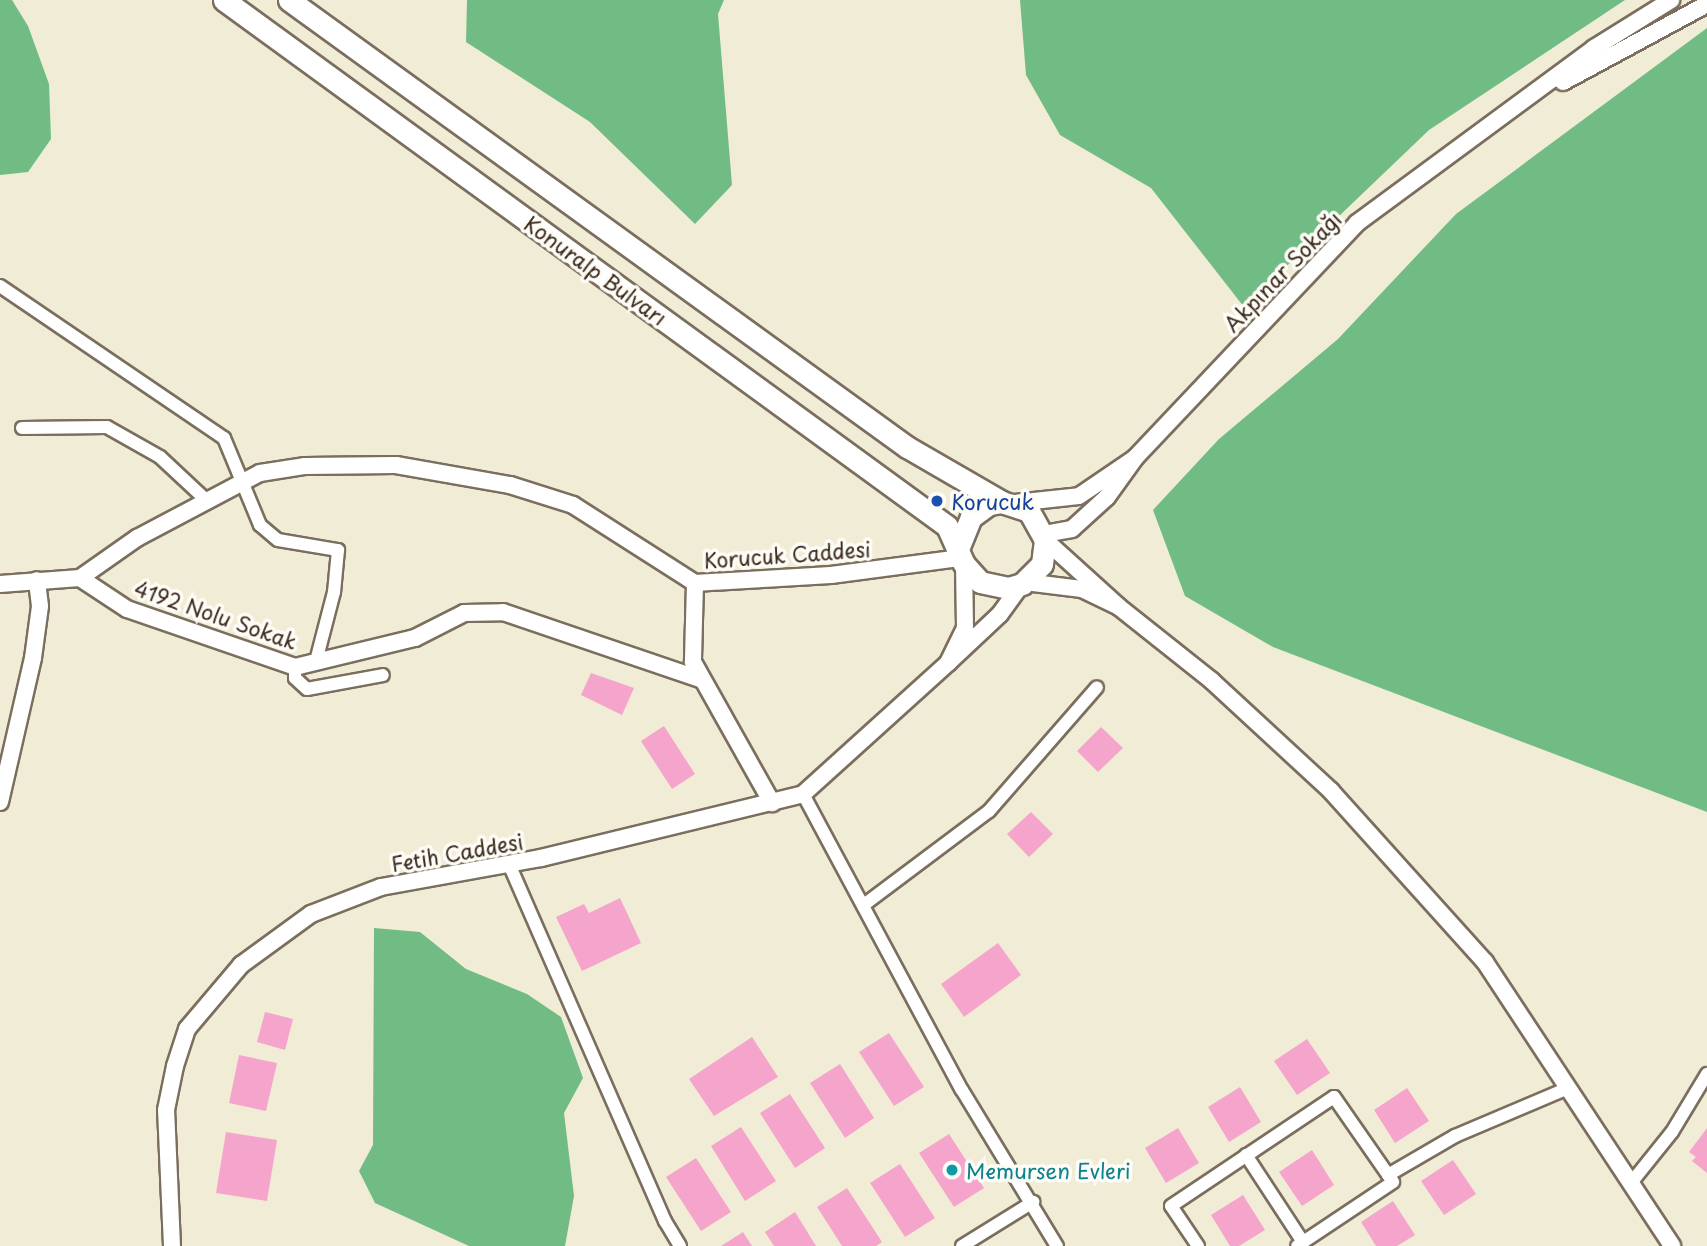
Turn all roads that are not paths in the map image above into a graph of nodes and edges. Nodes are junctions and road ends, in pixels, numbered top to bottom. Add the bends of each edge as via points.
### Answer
1 (223, 0) edge
2 (289, 0) edge
3 (1671, 0) edge
4 (1707, 4) edge
5 (1477, 134) junction
6 (0, 286) edge
7 (22, 428) dead end
8 (1135, 458) junction
9 (240, 484) junction
10 (207, 501) junction
11 (1009, 503) junction
12 (1044, 537) junction
13 (962, 556) junction
14 (80, 578) junction
15 (37, 580) junction
16 (695, 583) junction
17 (1023, 583) junction
18 (0, 584) edge
19 (1119, 607) junction
20 (316, 661) junction
21 (948, 663) junction
22 (295, 667) junction
23 (383, 675) dead end
24 (703, 680) junction
25 (1097, 687) dead end
26 (803, 794) junction
27 (0, 802) edge
28 (772, 803) junction
29 (509, 864) junction
30 (866, 904) junction
31 (1707, 1074) edge
32 (1568, 1088) junction
33 (1246, 1155) junction
34 (1388, 1175) junction
35 (1631, 1182) junction
36 (1033, 1202) junction
37 (1300, 1244) edge
38 (172, 1246) edge
39 (680, 1246) edge
40 (962, 1246) edge
41 (1058, 1246) edge
42 (1198, 1246) edge
43 (1672, 1246) edge

1 - 13 main road, Konuralp Bulvarı via 823,432 947,526
2 - 11 main road, Konuralp Bulvarı via 906,447
3 - 5 street, Akpınar Sokağı via 1594,48
4 - 5 street, Akpınar Sokağı via 1605,57
5 - 8 street, Akpınar Sokağı via 1357,223
6 - 9 street via 224,438
7 - 10 street via 107,427 160,457
8 - 11 street, Akpınar Sokağı via 1079,496
8 - 12 street, Akpınar Sokağı via 1107,497 1073,529
9 - 10 street, Korucuk Caddesi
9 - 16 street, Korucuk Caddesi via 260,473 305,466 396,465 510,485 573,505
9 - 20 street via 260,525 278,540 338,550 334,592
10 - 14 street, Korucuk Caddesi via 137,538
11 - 12 main road via 1029,511
11 - 13 main road via 989,504 971,517
12 - 17 main road via 1042,564
12 - 19 street
13 - 16 street, Korucuk Caddesi via 831,575
13 - 17 main road via 980,582 993,588
13 - 21 street, Fetih Caddesi via 965,628
14 - 15 street
14 - 22 street, 4192 Nolu Sokak via 127,608
15 - 18 street
15 - 27 street via 40,606 33,658
16 - 24 street via 693,662
17 - 19 street via 1082,589
17 - 21 street, Fetih Caddesi via 1000,614
19 - 32 street via 1212,681 1331,791 1485,962
20 - 22 street, 4192 Nolu Sokak
20 - 24 street, 4192 Nolu Sokak via 415,638 464,613 503,612
21 - 26 street, Fetih Caddesi
22 - 23 street via 295,678 307,689
24 - 28 street
25 - 30 street via 989,811
26 - 28 street, Fetih Caddesi
26 - 30 street
28 - 29 street, Fetih Caddesi
29 - 38 street, Fetih Caddesi via 381,887 311,914 241,965 212,997 187,1029 166,1110
29 - 39 street
30 - 36 street via 961,1090
31 - 35 street via 1672,1132
32 - 34 street via 1455,1136
32 - 35 street
33 - 34 street via 1334,1097
33 - 37 street
33 - 42 street via 1171,1206
34 - 37 street via 1393,1182
35 - 43 street
36 - 40 street
36 - 41 street

